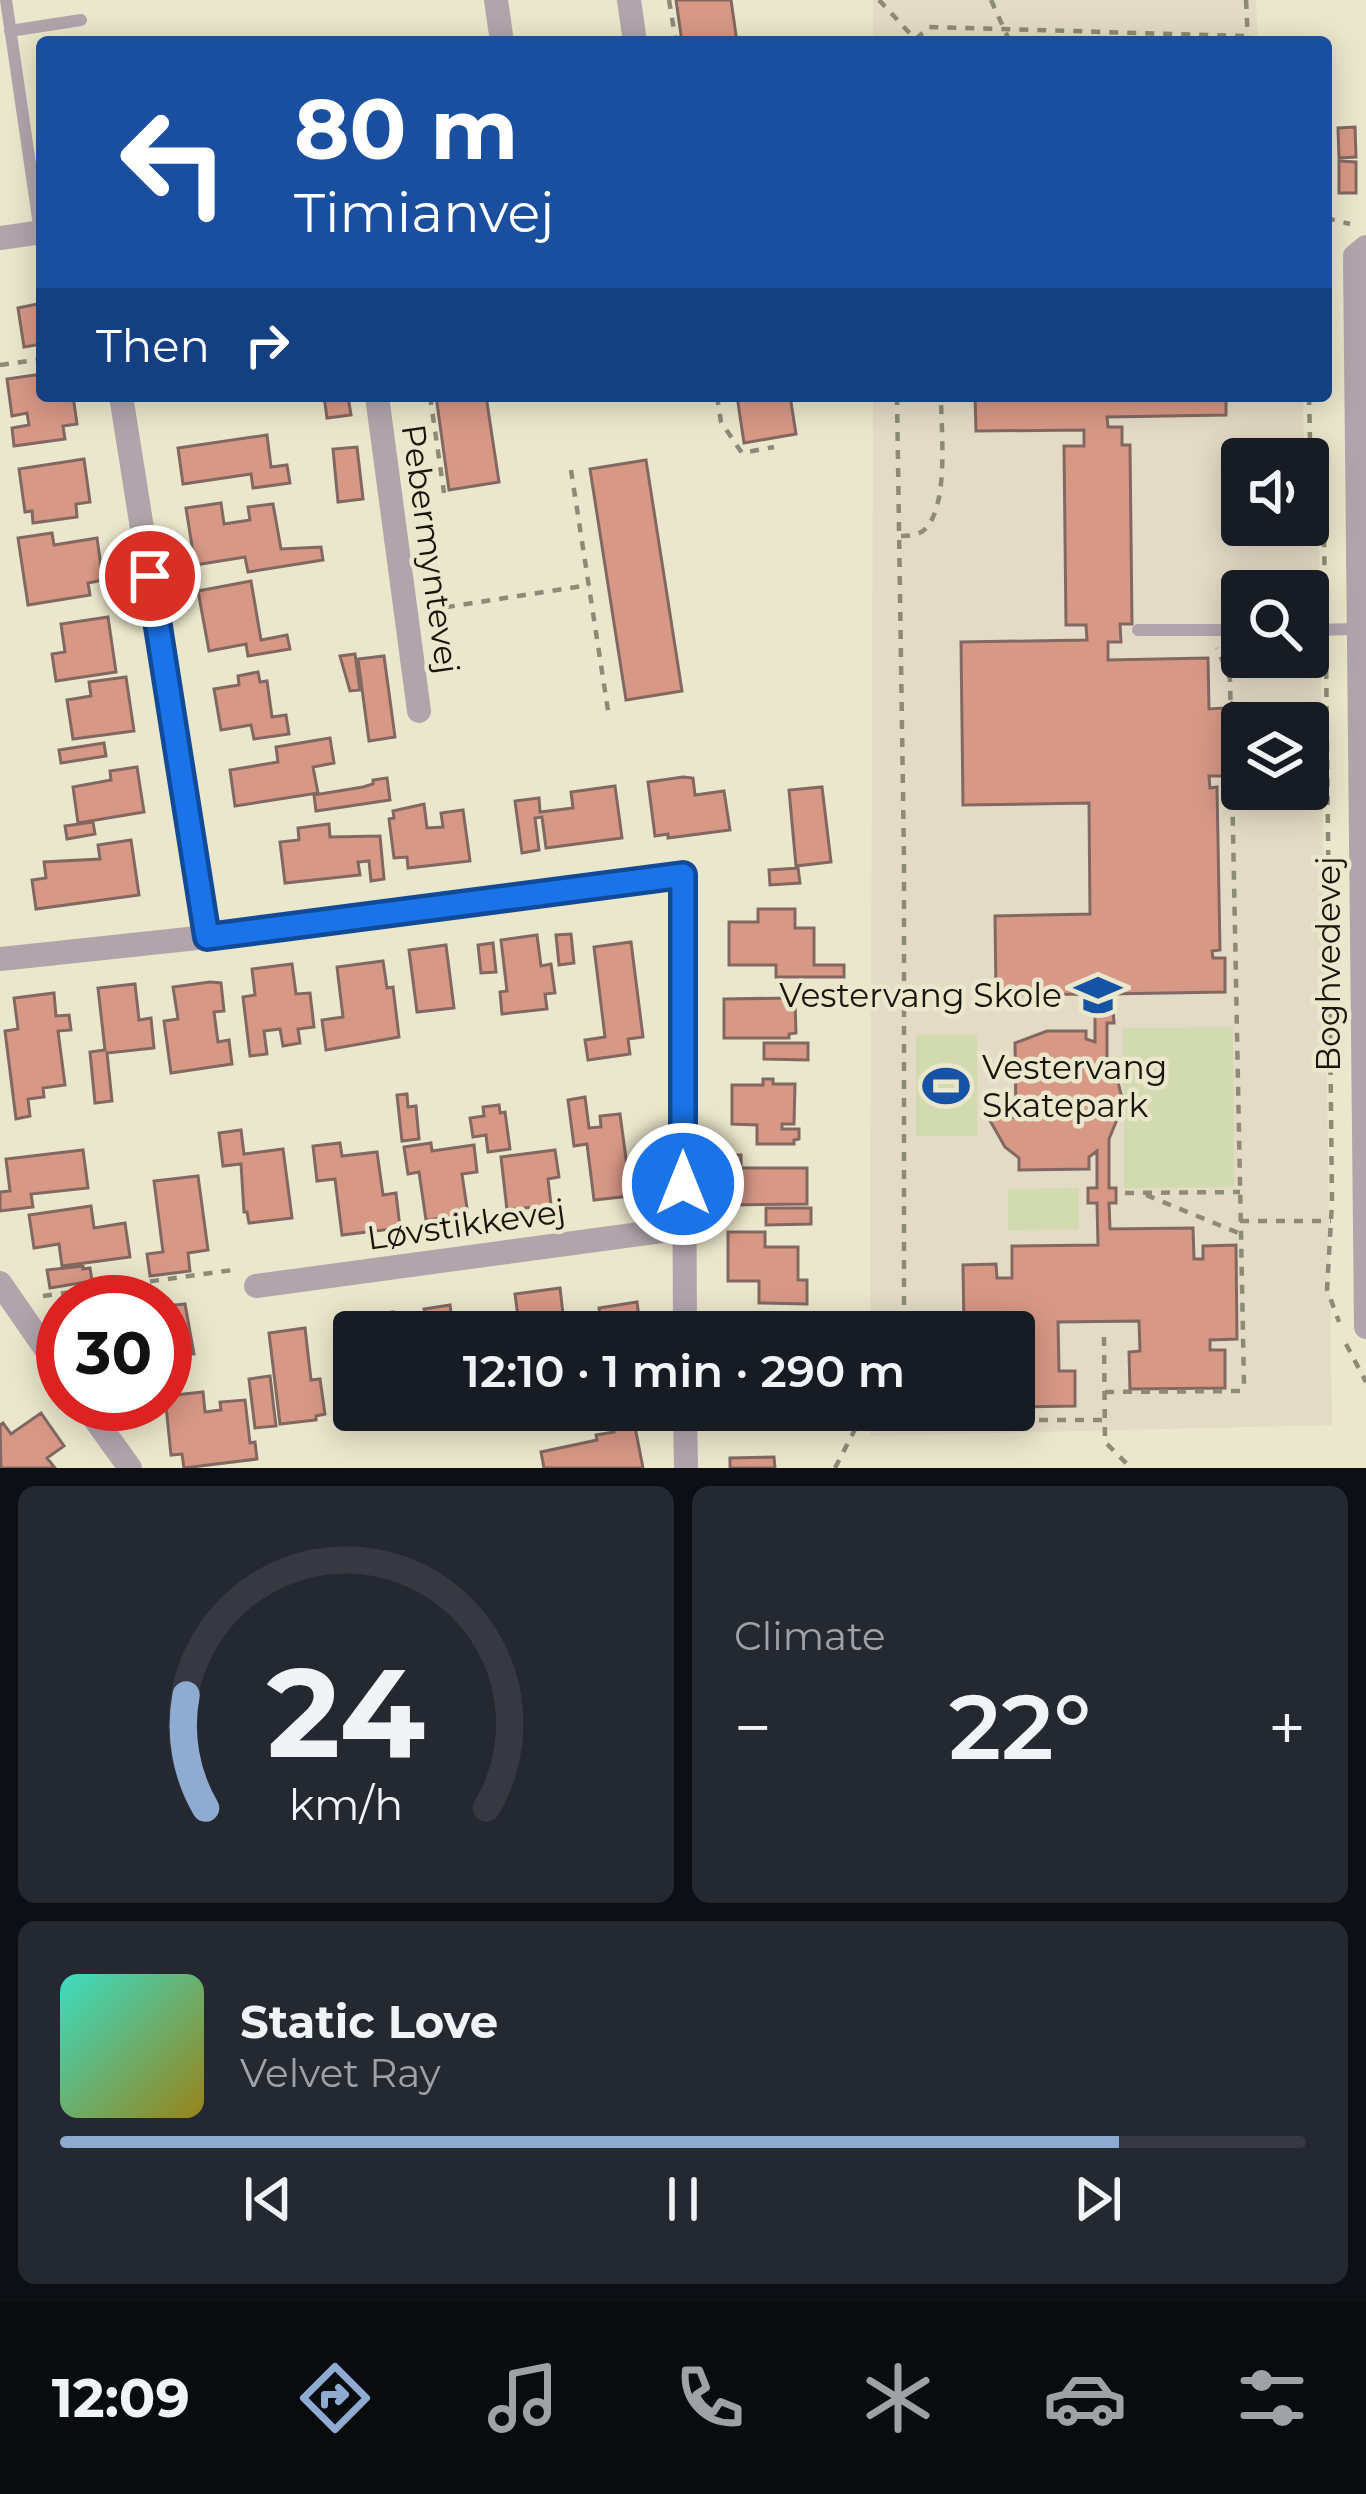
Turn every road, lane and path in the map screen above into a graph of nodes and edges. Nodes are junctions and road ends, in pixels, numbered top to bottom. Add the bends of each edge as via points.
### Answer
1 (6, 0) edge
2 (496, 0) edge
3 (629, 0) edge
4 (669, 0) edge
5 (879, 0) edge
6 (991, 0) edge
7 (1246, 0) edge
8 (81, 20) dead end
9 (1004, 29) junction
10 (10, 31) junction
11 (501, 36) edge
12 (634, 36) edge
13 (675, 36) edge
14 (911, 36) edge
15 (921, 36) edge
16 (1007, 36) edge
17 (1173, 36) edge
18 (1246, 36) edge
19 (36, 200) edge
20 (1332, 221) edge
21 (36, 233) edge
22 (1359, 236) edge
23 (0, 238) edge
24 (36, 360) edge
25 (0, 365) edge
26 (122, 402) edge
27 (378, 402) edge
28 (431, 402) edge
29 (718, 402) edge
30 (897, 402) edge
31 (940, 402) edge
32 (1309, 402) edge
33 (775, 447) dead end
34 (571, 470) dead end
35 (444, 493) dead end
36 (899, 536) junction
37 (1324, 570) edge
38 (589, 585) junction
39 (406, 613) junction
40 (1359, 629) junction
41 (1210, 630) junction
42 (1221, 630) edge
43 (1329, 630) edge
44 (1138, 631) dead end
45 (1325, 678) edge
46 (1230, 702) edge
47 (419, 711) dead end
48 (609, 717) dead end
49 (1232, 810) edge
50 (207, 937) junction
51 (0, 959) edge
52 (1240, 1192) junction
53 (1125, 1193) dead end
54 (1142, 1193) junction
55 (1240, 1221) junction
56 (1331, 1221) junction
57 (684, 1228) junction
58 (1240, 1234) junction
59 (256, 1286) joint
60 (5, 1292) edge
61 (685, 1311) edge
62 (904, 1311) edge
63 (1354, 1330) edge
64 (36, 1336) edge
65 (1104, 1337) dead end
66 (1366, 1382) edge
67 (1105, 1392) junction
68 (1035, 1420) edge
69 (1106, 1420) junction
70 (103, 1431) edge
71 (685, 1431) edge
72 (854, 1431) edge
73 (130, 1468) edge
74 (686, 1468) edge
75 (835, 1468) edge
76 (1131, 1468) edge

1 - 10 lane
2 - 11 street
3 - 12 street
4 - 13 path
5 - 14 path
6 - 9 path
7 - 18 path
8 - 10 lane
9 - 15 path via 929,27
9 - 16 path
9 - 17 path
10 - 19 lane
20 - 22 path
21 - 23 street
22 - 40 street, Boghvedevej
24 - 25 path
26 - 50 street
27 - 39 street, Pebermyntevej
28 - 35 path
29 - 33 path via 742,453
30 - 36 path
31 - 36 path via 942,470 930,524
32 - 37 path
34 - 38 path
36 - 62 path
38 - 39 path
38 - 48 path
39 - 47 street, Pebermyntevej
40 - 43 lane
40 - 63 street, Boghvedevej
41 - 42 lane
41 - 44 lane
41 - 46 path via 1230,679
45 - 56 path
49 - 52 path
50 - 51 street
50 - 57 street via 683,875
52 - 54 path
52 - 55 path
53 - 54 path
54 - 58 path
55 - 56 path
55 - 58 path
56 - 63 path via 1327,1288
57 - 59 street, Løvstikkevej
57 - 61 street
58 - 67 path via 1241,1391
59 - 60 path via 239,1270
60 - 64 street
63 - 66 path
65 - 67 path
67 - 69 path
68 - 69 path
69 - 76 path via 1105,1442
70 - 73 street
71 - 74 street
72 - 75 path

